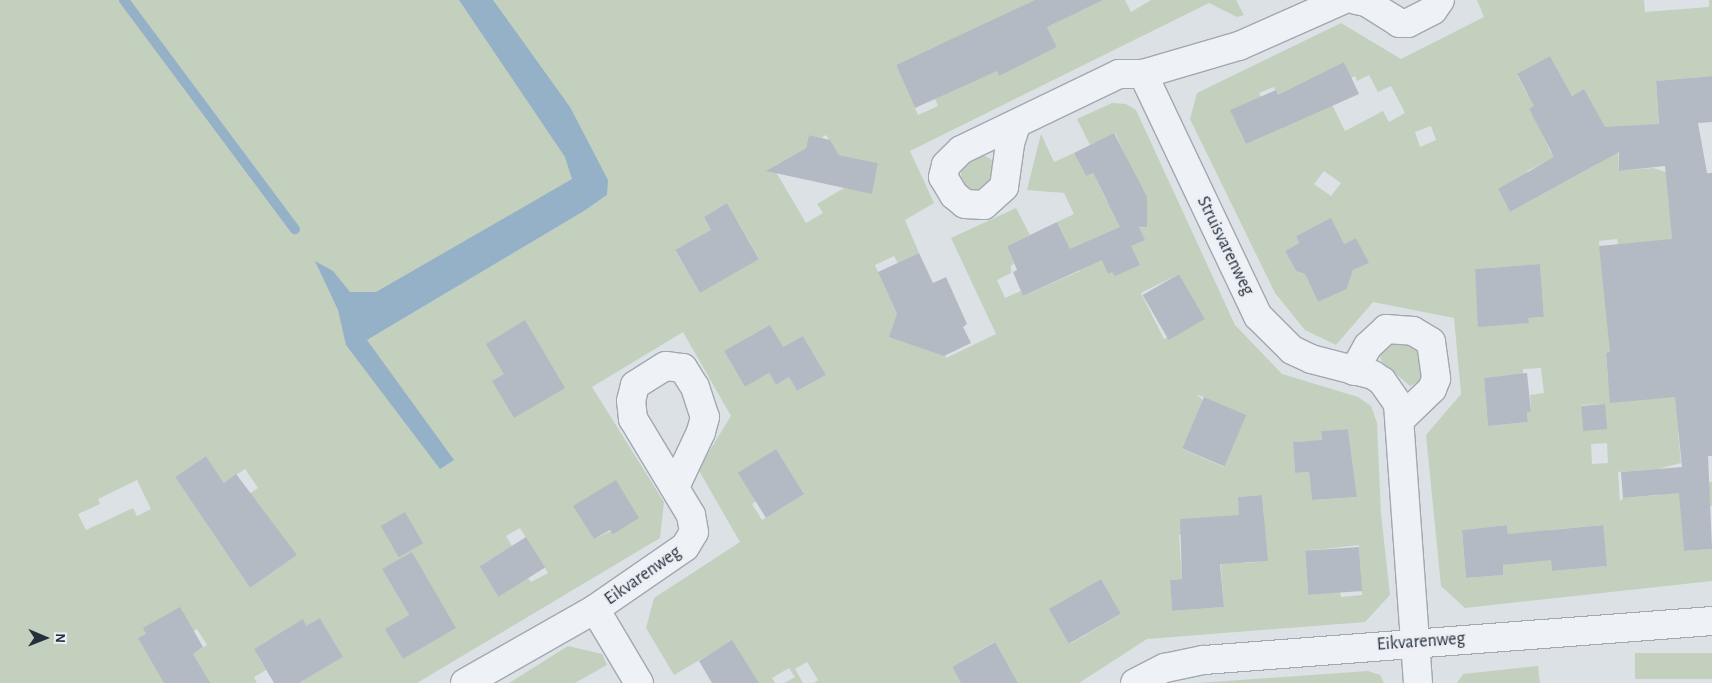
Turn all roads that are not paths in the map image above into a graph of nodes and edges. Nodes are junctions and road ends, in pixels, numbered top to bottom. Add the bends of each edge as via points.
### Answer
1 (1343, 0) edge
2 (1356, 0) edge
3 (1440, 0) edge
4 (1143, 74) junction
5 (1016, 125) dead end
6 (1354, 371) junction
7 (1402, 418) junction
8 (675, 487) dead end
9 (595, 609) junction
10 (1712, 621) edge
11 (1416, 642) junction
12 (465, 683) edge
13 (639, 683) edge
14 (1135, 683) edge
15 (1418, 683) edge

1 - 4 street via 1239,46
2 - 3 street via 1366,2 1399,23 1408,23 1433,10
4 - 5 street via 1119,74
4 - 6 street, Struisvarenweg via 1258,316 1292,350
6 - 7 street, Struisvarenweg via 1382,381 1398,404
6 - 7 street via 1368,346 1386,329 1413,331 1431,342 1436,379 1432,389
7 - 11 street, Struisvarenweg
8 - 9 street, Eikvarenweg via 690,515 694,532 685,547
9 - 12 street, Eikvarenweg
9 - 13 street, Eikvarenweg
10 - 11 street, Eikvarenweg
11 - 14 street, Eikvarenweg via 1204,660 1165,668
11 - 15 street, Struisvarenweg

